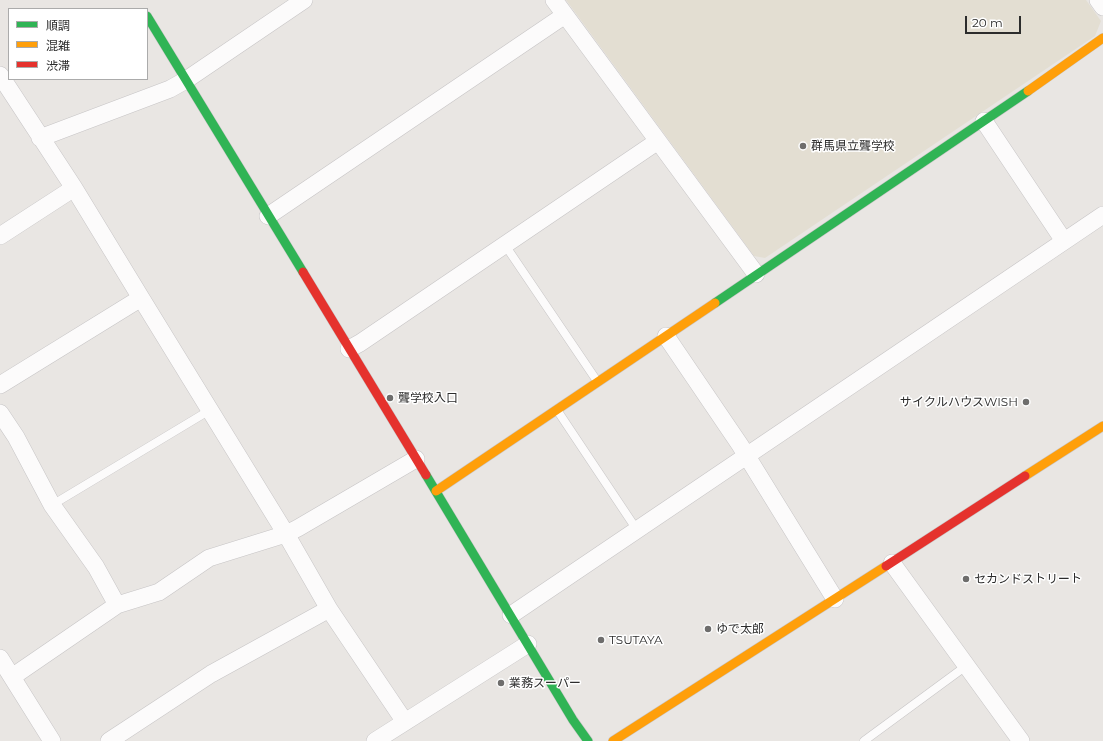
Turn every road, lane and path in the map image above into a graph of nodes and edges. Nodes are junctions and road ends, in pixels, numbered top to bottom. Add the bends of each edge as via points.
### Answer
1 (304, 0) edge
2 (554, 0) edge
3 (1098, 0) edge
4 (1103, 7) edge
5 (565, 15) junction
6 (148, 18) edge
7 (1103, 38) edge
8 (0, 75) edge
9 (186, 80) junction
10 (984, 120) junction
11 (40, 138) junction
12 (658, 141) junction
13 (74, 188) junction
14 (1103, 215) edge
15 (268, 216) junction
16 (0, 236) edge
17 (1064, 241) junction
18 (505, 245) junction
19 (756, 274) junction
20 (141, 298) junction
21 (666, 336) junction
22 (349, 349) junction
23 (598, 382) junction
24 (0, 385) edge
25 (210, 410) junction
26 (556, 410) junction
27 (0, 413) edge
28 (1103, 426) edge
29 (746, 457) junction
30 (416, 459) junction
31 (436, 491) junction
32 (52, 505) junction
33 (638, 530) junction
34 (286, 534) junction
35 (892, 563) junction
36 (835, 599) junction
37 (117, 605) junction
38 (329, 609) junction
39 (511, 615) junction
40 (528, 644) junction
41 (0, 658) edge
42 (966, 666) junction
43 (12, 677) junction
44 (405, 722) junction
45 (52, 741) edge
46 (109, 741) edge
47 (375, 741) edge
48 (588, 741) edge
49 (613, 741) edge
50 (864, 741) edge
51 (1021, 741) edge

1 - 9 street
2 - 5 street
3 - 4 street
5 - 12 street
5 - 15 street
6 - 9 street
7 - 10 street
8 - 11 street
9 - 11 street via 170,89
9 - 15 street
10 - 17 street
10 - 19 street
11 - 13 street
12 - 18 street
12 - 19 street
13 - 16 street
13 - 20 street
14 - 17 street
15 - 22 street
17 - 29 street
18 - 22 street
18 - 23 lane
19 - 21 street
20 - 24 street
20 - 25 street
21 - 23 street
21 - 29 street
22 - 30 street
23 - 26 street
25 - 32 lane
25 - 34 street
26 - 31 street
26 - 33 lane
27 - 32 street via 16,436
28 - 35 street
29 - 33 street
29 - 36 street
30 - 31 street
30 - 34 street
31 - 39 street
32 - 37 street via 96,567
33 - 39 street
34 - 37 street via 209,558 159,592
34 - 38 street
35 - 36 street
35 - 42 street
36 - 49 street
37 - 43 street
38 - 44 street
38 - 46 street via 211,674
39 - 40 street
40 - 44 street
40 - 48 street
41 - 43 street
42 - 50 lane
42 - 51 street
43 - 45 street
44 - 47 street

